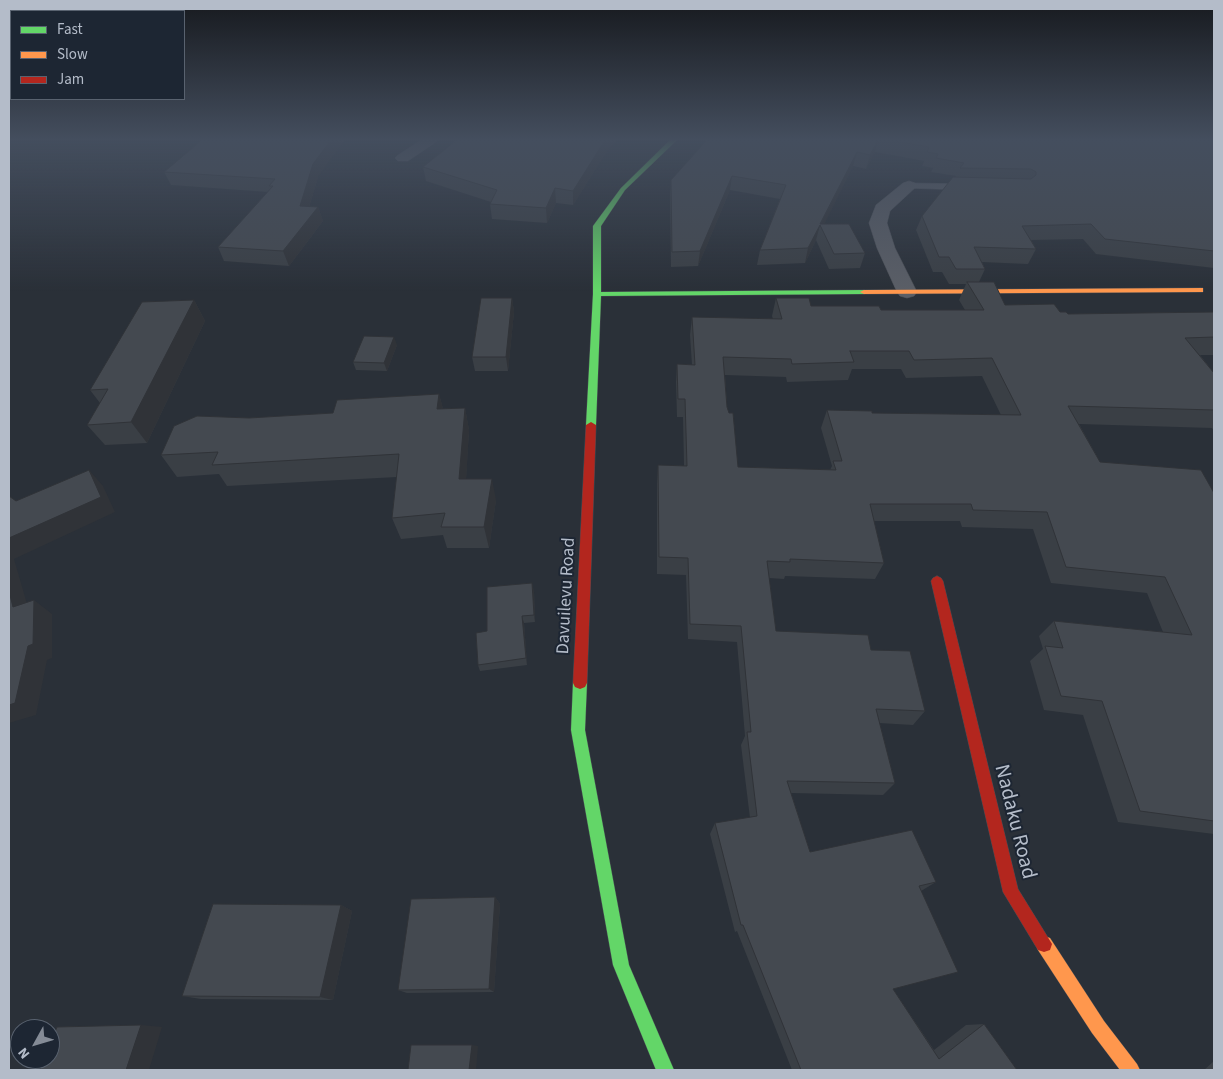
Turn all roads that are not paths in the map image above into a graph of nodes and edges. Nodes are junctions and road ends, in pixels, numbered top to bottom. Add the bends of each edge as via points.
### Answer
1 (622, 190) edge
2 (904, 190) edge
3 (1200, 290) dead end
4 (908, 292) junction
5 (597, 294) junction
6 (937, 581) dead end
7 (665, 1070) edge
8 (1131, 1070) edge

1 - 5 street, Davuilevu Road via 597,226
2 - 4 street via 882,209 878,223 886,248
3 - 4 street
4 - 5 street
5 - 7 street, Davuilevu Road via 578,730 621,965
6 - 8 street, Nadaku Road via 1011,892 1098,1026

